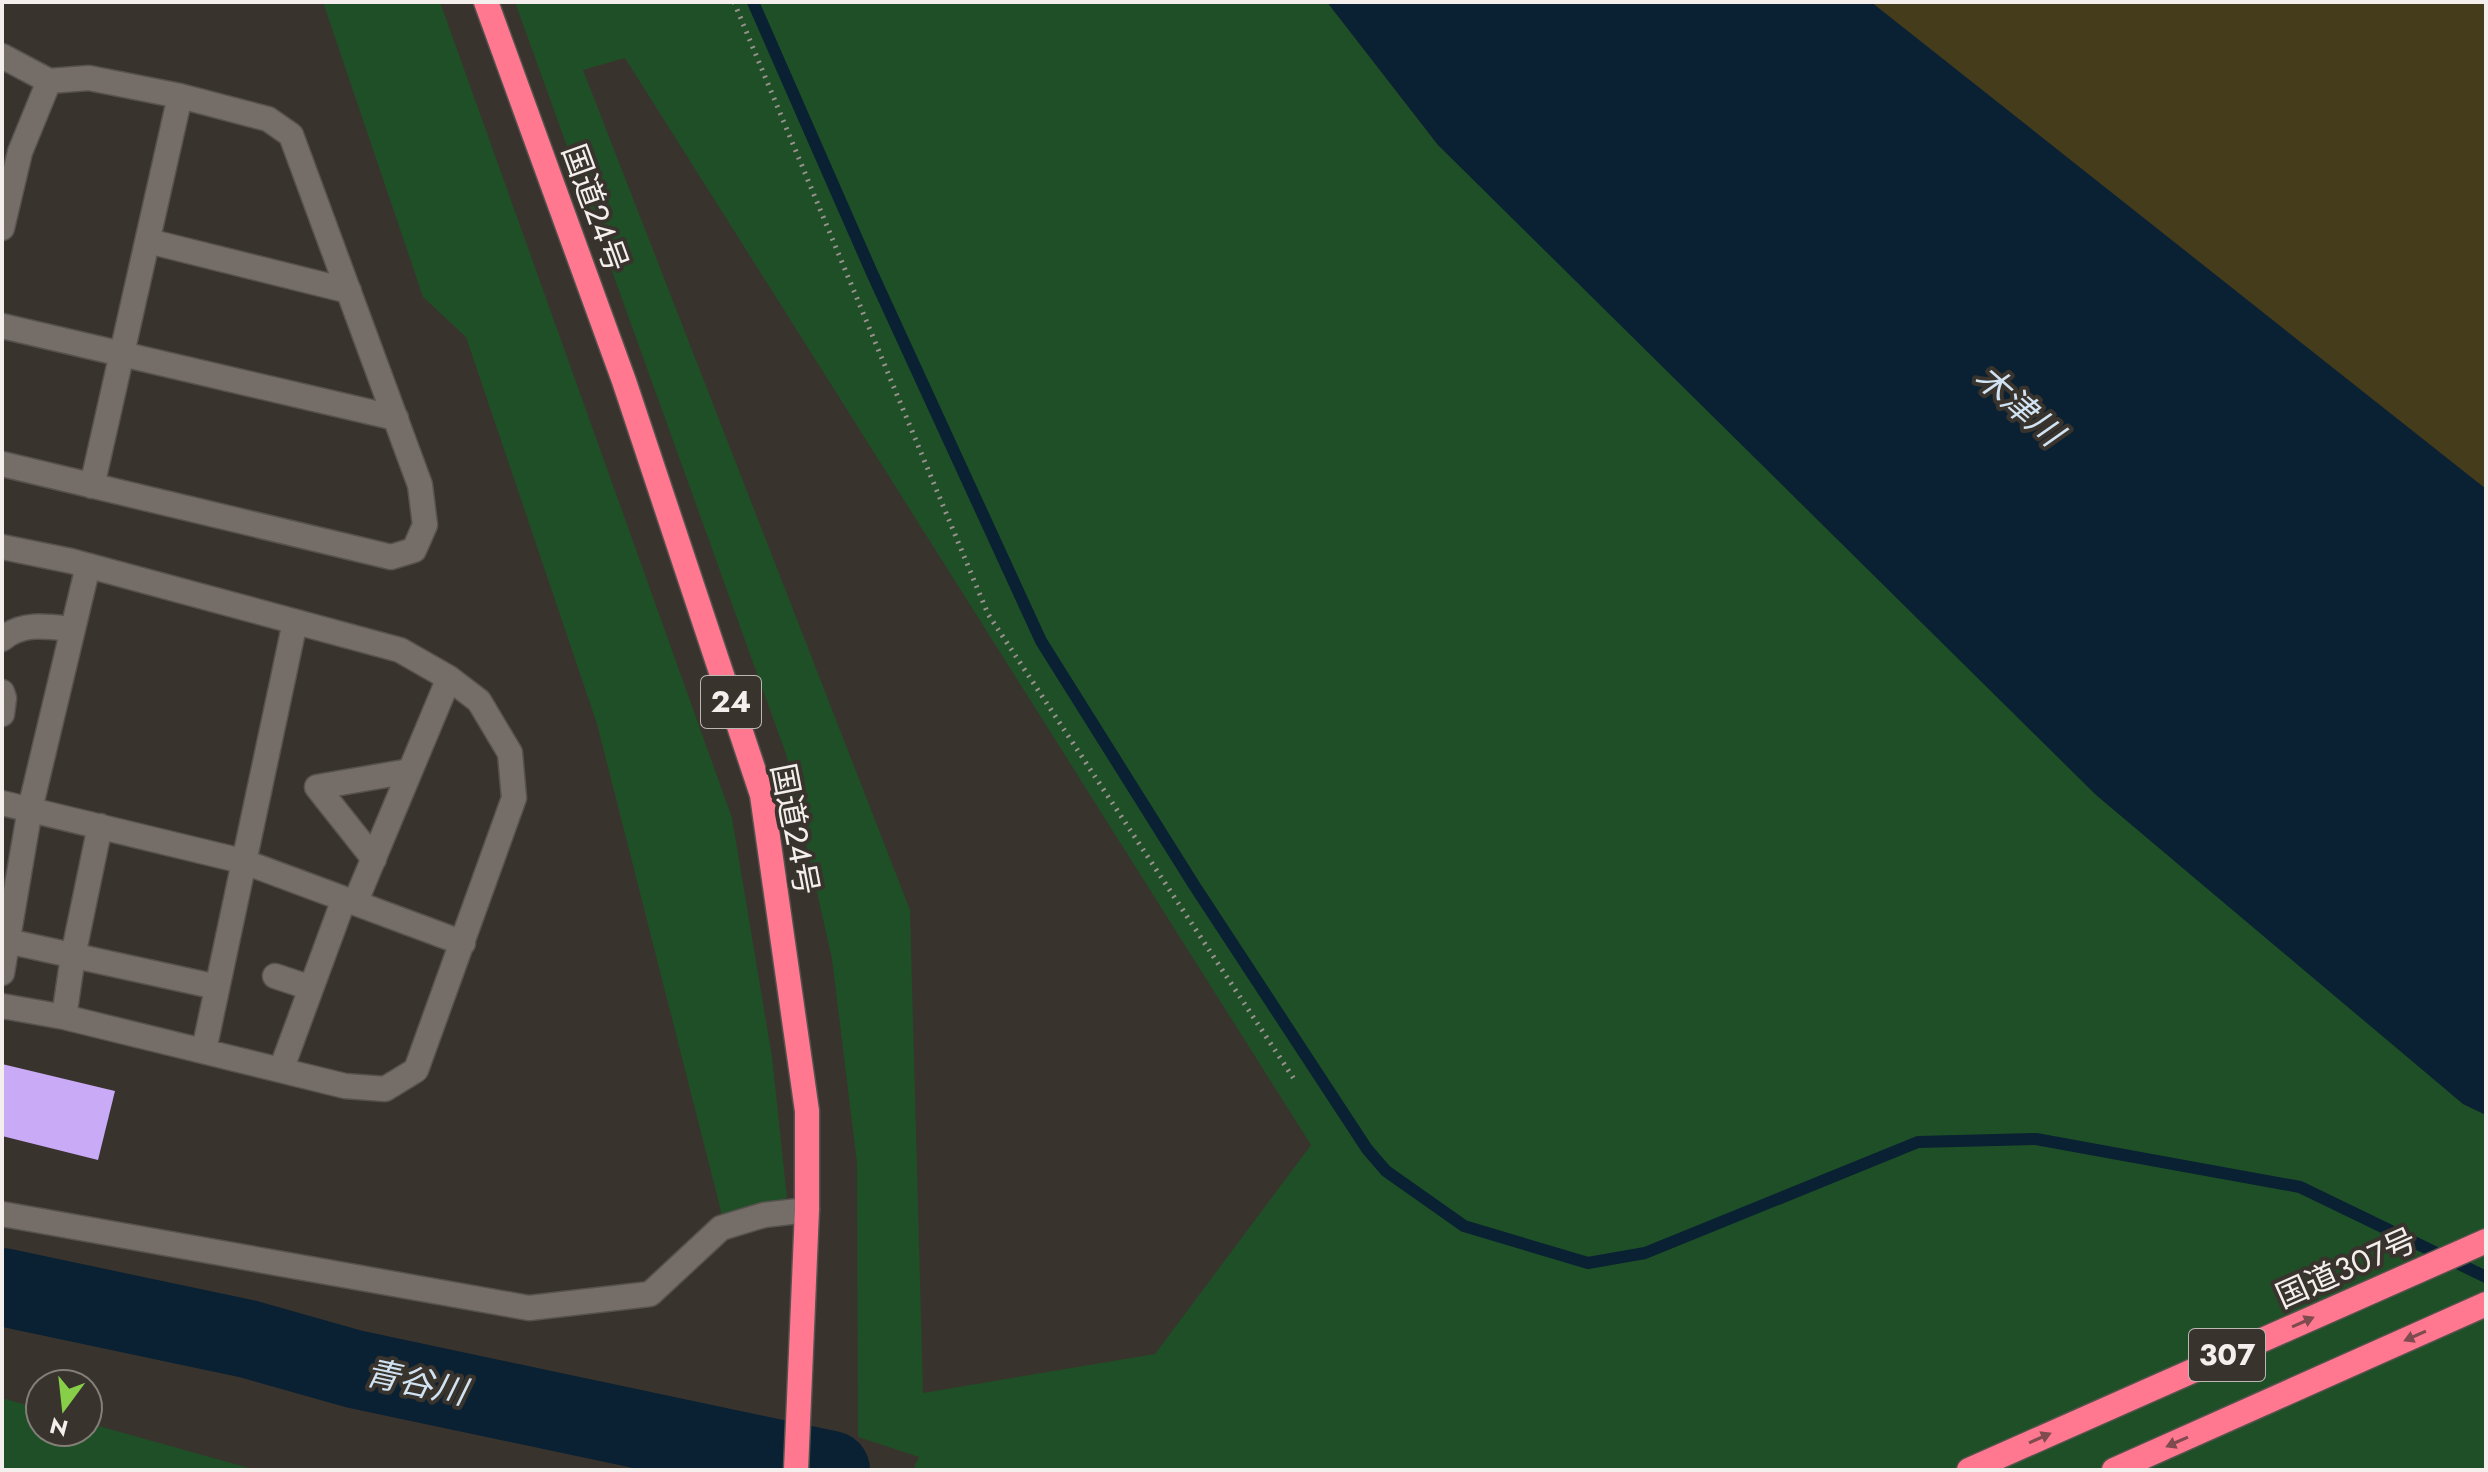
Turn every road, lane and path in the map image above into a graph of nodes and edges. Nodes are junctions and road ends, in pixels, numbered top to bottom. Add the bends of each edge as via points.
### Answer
1 (486, 2) edge
2 (734, 2) edge
3 (2, 56) edge
4 (49, 81) junction
5 (180, 96) junction
6 (2, 228) edge
7 (148, 241) junction
8 (349, 291) junction
9 (2, 326) edge
10 (120, 354) junction
11 (396, 418) junction
12 (2, 464) edge
13 (92, 486) junction
14 (2, 547) edge
15 (88, 566) junction
16 (295, 622) junction
17 (72, 629) junction
18 (2, 639) edge
19 (449, 678) junction
20 (2, 692) edge
21 (2, 714) edge
22 (410, 771) junction
23 (2, 803) edge
24 (30, 809) junction
25 (100, 826) junction
26 (374, 859) junction
27 (242, 861) junction
28 (350, 901) junction
29 (7, 941) junction
30 (463, 943) junction
31 (73, 956) junction
32 (2, 973) edge
33 (275, 976) dead end
34 (217, 987) junction
35 (311, 988) junction
36 (2, 1006) edge
37 (64, 1017) junction
38 (204, 1050) junction
39 (281, 1070) junction
40 (1294, 1079) dead end
41 (807, 1210) junction
42 (2, 1214) edge
43 (2486, 1241) edge
44 (2486, 1304) edge
45 (796, 1470) edge
46 (1969, 1470) edge
47 (2114, 1470) edge

1 - 41 highway, 国道24号 / 24 via 624,381 762,795 807,1111
2 - 40 path via 988,614
3 - 4 street
4 - 5 street via 89,78
4 - 6 street via 20,152
5 - 7 street
5 - 8 street via 268,119 291,135
7 - 8 street
7 - 10 street
8 - 11 street
9 - 10 street
10 - 11 street
10 - 13 street
11 - 13 street via 420,485 425,525 414,550 391,557
12 - 13 street
14 - 15 street
15 - 16 street
15 - 17 street
16 - 19 street via 400,650
16 - 27 street
17 - 18 street via 41,625 11,631
17 - 24 street
19 - 22 street
19 - 30 street via 479,701 510,753 514,798
20 - 21 street
22 - 26 street
22 - 26 street via 317,787
23 - 24 street
24 - 25 street
24 - 29 street
25 - 27 street
25 - 31 street
26 - 28 street
27 - 28 street
27 - 34 street
28 - 30 street
28 - 35 street
29 - 31 street
29 - 32 street
30 - 39 street via 416,1070 385,1089 345,1086
31 - 34 street
31 - 37 street
33 - 35 street
34 - 38 street
35 - 39 street
36 - 37 street
37 - 38 street
38 - 39 street
41 - 42 street via 721,1228 650,1294 529,1308
41 - 45 highway, 国道24号 / 24
46 -> 43 highway, 国道307号 / 307
44 -> 47 highway, 307

